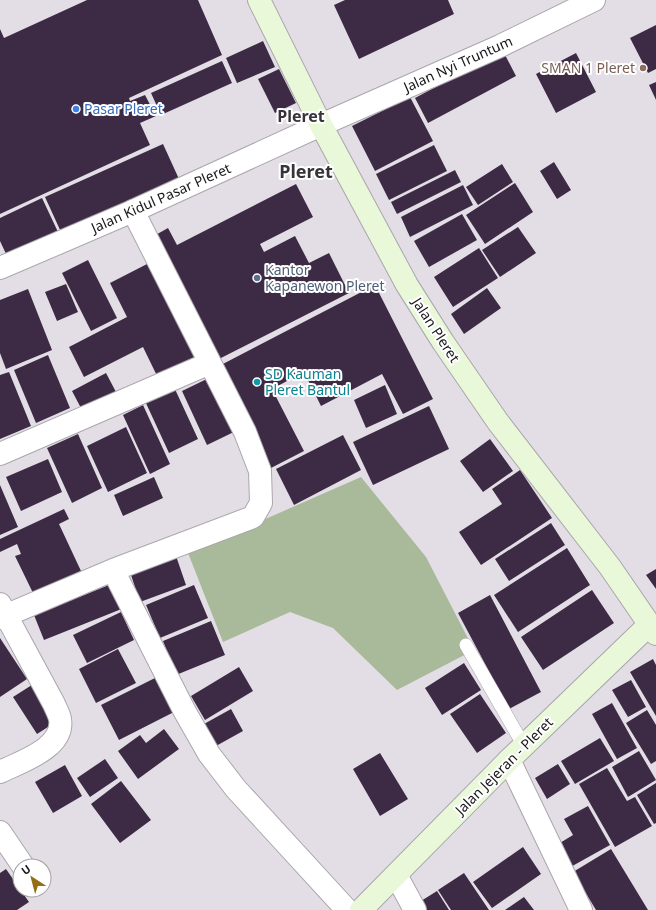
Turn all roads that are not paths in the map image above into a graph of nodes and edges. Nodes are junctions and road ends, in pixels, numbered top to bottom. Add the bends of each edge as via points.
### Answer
1 (259, 0) edge
2 (594, 0) edge
3 (321, 125) junction
4 (132, 211) junction
5 (0, 268) edge
6 (210, 363) junction
7 (0, 454) edge
8 (113, 570) junction
9 (2, 613) edge
10 (653, 629) edge
11 (466, 645) dead end
12 (516, 753) junction
13 (0, 772) edge
14 (0, 832) edge
15 (18, 858) edge
16 (396, 875) junction
17 (347, 910) edge
18 (362, 910) edge
19 (415, 910) edge
20 (581, 910) edge

1 - 3 main road, Jalan Pleret
2 - 3 street, Jalan Nyi Truntum via 500,46
3 - 4 street, Jalan Kidul Pasar Pleret
3 - 10 main road, Jalan Pleret via 407,285 443,342 498,422 610,567
4 - 5 street, Jalan Kidul Pasar Pleret
4 - 6 street
6 - 7 street
6 - 8 street via 245,432 260,471 261,503 253,517
8 - 9 street
8 - 17 street via 209,754 236,788
9 - 13 street via 60,719 59,733 53,742 42,751
10 - 12 main road, Jalan Jejeran - Pleret
11 - 12 lane
12 - 16 main road, Jalan Jejeran - Pleret
12 - 20 street
14 - 15 street
16 - 18 main road, Jalan Jejeran - Pleret
16 - 19 street

